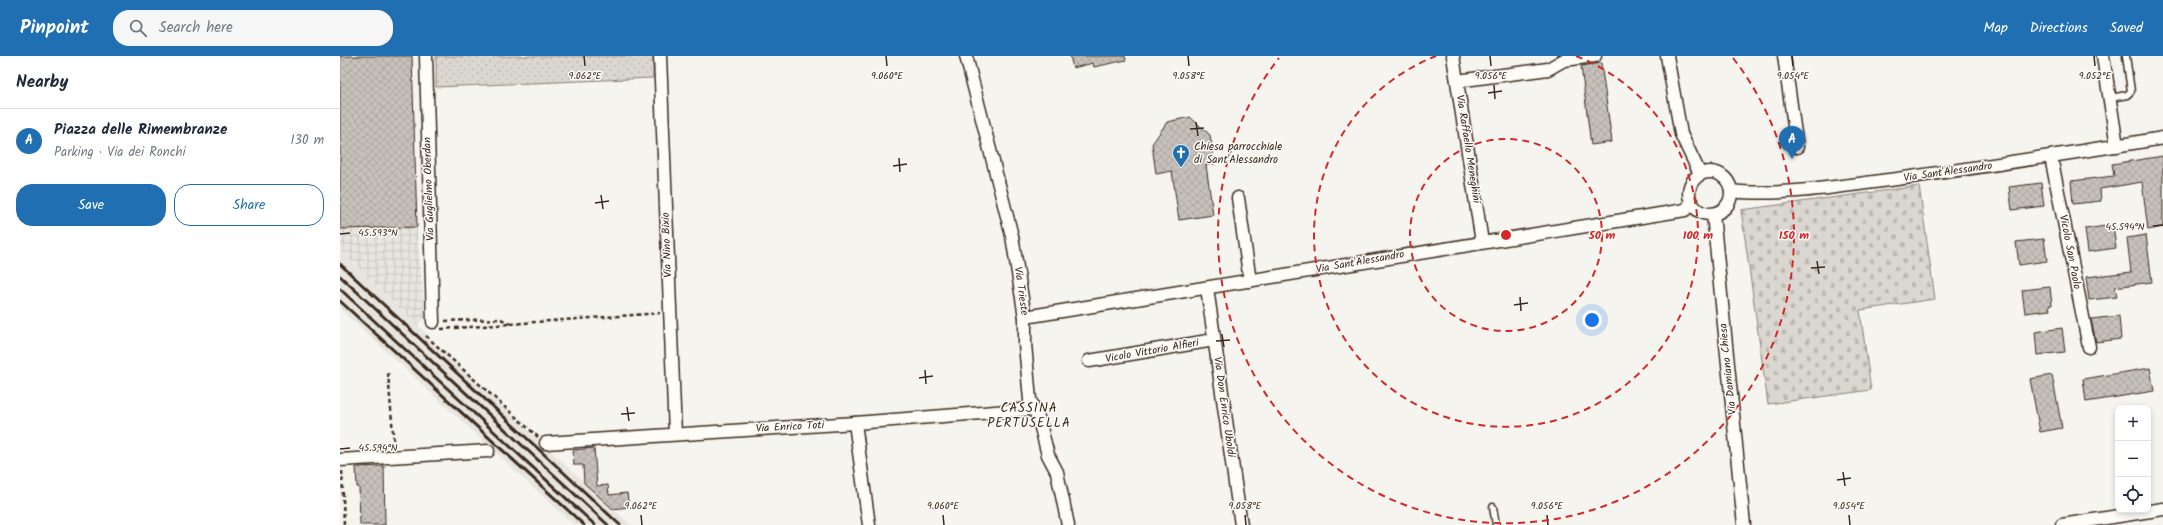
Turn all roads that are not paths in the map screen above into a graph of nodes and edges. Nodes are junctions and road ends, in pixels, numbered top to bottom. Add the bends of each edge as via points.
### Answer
1 (426, 56) edge
2 (660, 56) edge
3 (966, 56) edge
4 (1453, 56) edge
5 (1595, 56) edge
6 (1667, 56) edge
7 (1784, 56) edge
8 (2103, 56) edge
9 (2126, 56) edge
10 (1457, 81) junction
11 (2110, 98) junction
12 (2163, 138) edge
13 (2118, 146) junction
14 (1797, 147) dead end
15 (2051, 157) junction
16 (1700, 174) junction
17 (1731, 191) junction
18 (1238, 198) dead end
19 (1692, 202) junction
20 (1713, 214) junction
21 (1482, 242) junction
22 (1250, 281) junction
23 (1207, 288) junction
24 (1025, 317) junction
25 (434, 326) road end
26 (1214, 340) junction
27 (2089, 346) dead end
28 (1089, 361) dead end
29 (1033, 409) junction
30 (855, 423) junction
31 (675, 434) junction
32 (546, 443) road end
33 (488, 451) dead end
34 (341, 460) edge
35 (1493, 507) dead end
36 (2163, 509) edge
37 (869, 525) edge
38 (1068, 525) edge
39 (1241, 525) edge
40 (1496, 525) edge
41 (1744, 525) edge
42 (2062, 525) edge

1 - 25 street, Via Guglielmo Oberdan
2 - 31 street, Via Nino Bixio
3 - 24 street, Via Trieste via 1012,236
4 - 10 street, Via Raffaello Meneghini
5 - 10 street via 1564,60 1548,69
6 - 16 street via 1681,134
7 - 14 street
8 - 11 street
9 - 11 lane via 2131,91 2127,96
10 - 21 street, Via Raffaello Meneghini
11 - 13 street
12 - 13 street, Via Sant'Alessandro
13 - 15 street, Via Sant'Alessandro
15 - 17 street, Via Sant'Alessandro via 1838,187 1748,193
15 - 27 street, Vicolo San Paolo
16 - 17 street via 1719,174 1729,183
16 - 19 street via 1692,182
17 - 20 street via 1728,205
18 - 22 street
19 - 20 street via 1702,212
19 - 21 street, Via Sant'Alessandro via 1685,210
20 - 41 street, Via Damiano Chiesa
21 - 22 street, Via Sant'Alessandro
22 - 23 street, Via Sant'Alessandro
23 - 24 street, Via Sant'Alessandro
23 - 26 street, Via Don Enrico Uboldi
24 - 29 street, Via Trieste via 1025,344
26 - 28 street, Vicolo Vittorio Alfieri
26 - 39 street, Via Don Enrico Uboldi
29 - 30 street, Via Enrico Toti
29 - 38 street, Via Trieste via 1039,420 1048,455 1057,472
30 - 31 street, Via Enrico Toti
30 - 37 street
31 - 32 street, Via Enrico Toti
33 - 34 street
35 - 40 lane
36 - 42 street

